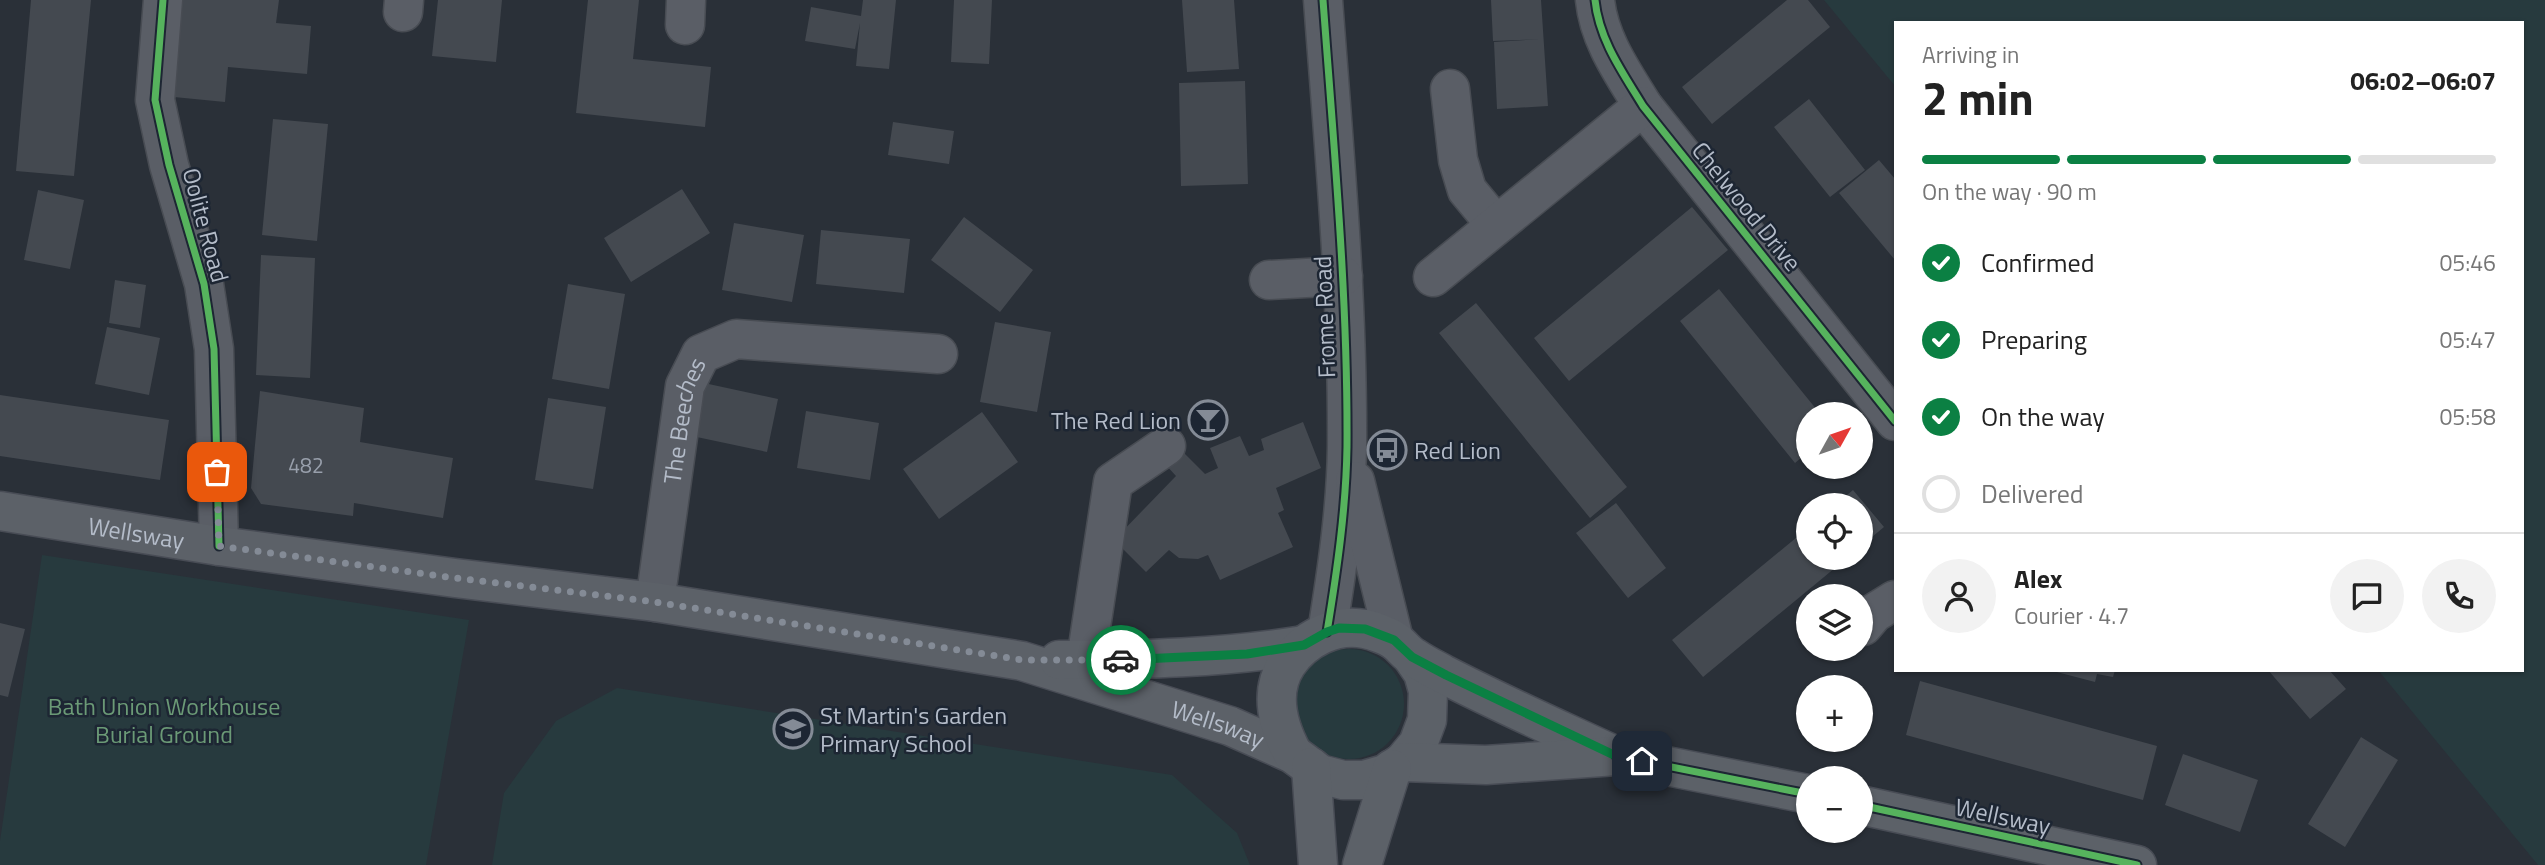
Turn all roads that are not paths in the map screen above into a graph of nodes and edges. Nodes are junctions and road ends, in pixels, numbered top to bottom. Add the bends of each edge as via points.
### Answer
1 (163, 0) edge
2 (1323, 0) edge
3 (1595, 0) edge
4 (1450, 89) dead end
5 (1643, 106) junction
6 (1496, 225) junction
7 (1343, 276) junction
8 (1433, 277) dead end
9 (1269, 280) dead end
10 (938, 354) dead end
11 (1891, 407) edge
12 (1166, 446) dead end
13 (1347, 449) junction
14 (0, 511) edge
15 (219, 546) junction
16 (1894, 601) edge
17 (655, 602) junction
18 (1873, 614) edge
19 (1316, 638) junction
20 (1403, 649) junction
21 (1022, 660) junction
22 (1086, 660) junction
23 (1616, 756) junction
24 (1302, 761) junction
25 (1397, 766) junction
26 (1796, 792) edge
27 (1873, 809) edge
28 (1318, 865) edge
29 (1362, 865) edge
30 (2137, 865) edge

1 - 15 street, Oolite Road via 155,100 204,284 214,349
2 - 7 street, Frome Road
3 - 5 street, Chelwood Drive via 1609,51
4 - 6 street via 1458,160 1467,190
5 - 6 street
5 - 11 street, Chelwood Drive
6 - 8 street
7 - 9 street
7 - 13 street, Frome Road
10 - 17 street, The Beeches via 736,339 701,354 685,386
12 - 22 street via 1113,482
13 - 19 street, Frome Road via 1339,559
13 - 20 street, Frome Road
14 - 15 main road, Wellsway
15 - 17 main road, Wellsway
16 - 18 street
17 - 21 main road, Wellsway
19 - 20 main road, Wellsway via 1339,628 1365,629
19 - 22 main road, Wellsway via 1247,654
19 - 24 main road, Wellsway via 1287,664 1276,705 1281,732
20 - 23 main road, Wellsway
20 - 25 main road via 1423,673 1427,720 1418,744
21 - 22 main road, Wellsway
21 - 24 main road, Wellsway via 1230,726
23 - 25 main road, Wellsway
23 - 26 main road, Wellsway
24 - 25 main road, Wellsway via 1320,774 1343,780 1364,780
24 - 28 main road
25 - 29 main road
27 - 30 main road, Wellsway

